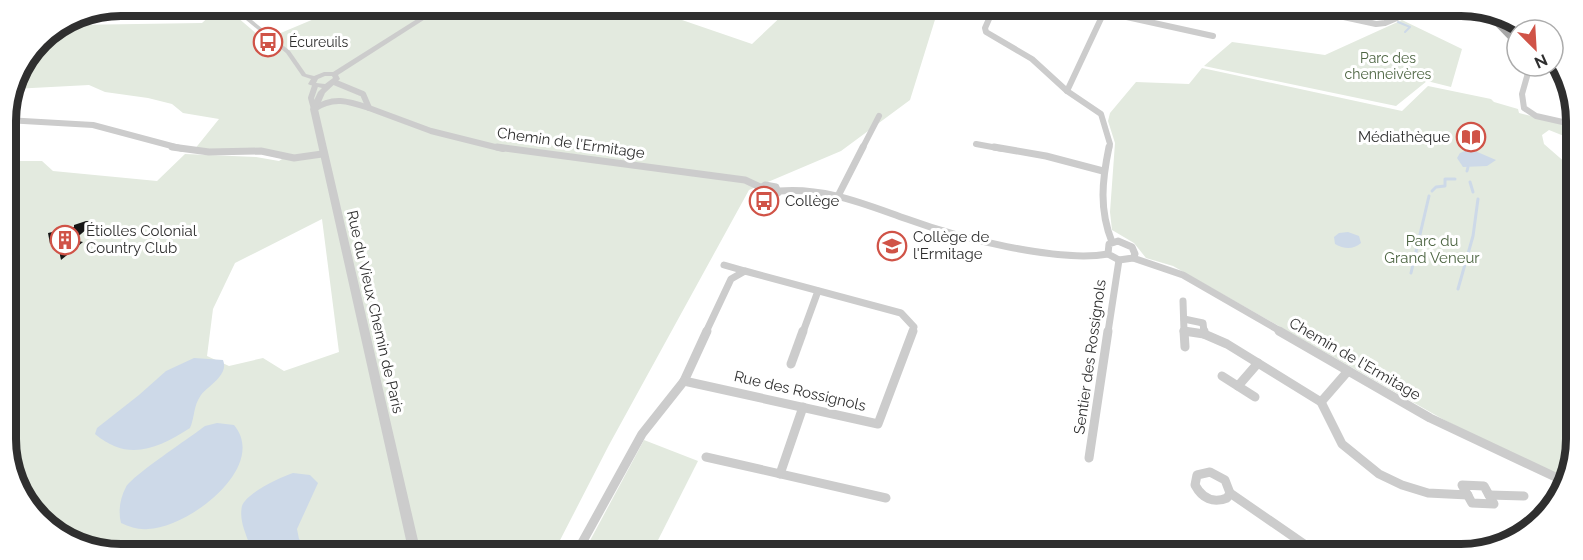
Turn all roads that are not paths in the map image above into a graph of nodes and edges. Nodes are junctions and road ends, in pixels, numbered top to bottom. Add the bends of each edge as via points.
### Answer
1 (990, 16) edge
2 (1102, 16) edge
3 (1128, 16) edge
4 (1339, 16) edge
5 (1400, 16) edge
6 (245, 17) edge
7 (426, 17) edge
8 (1213, 36) dead end
9 (1527, 78) edge
10 (332, 80) junction
11 (315, 82) junction
12 (1067, 91) junction
13 (369, 108) junction
14 (314, 109) junction
15 (879, 116) dead end
16 (17, 121) edge
17 (1566, 123) edge
18 (976, 144) dead end
19 (322, 154) junction
20 (1103, 171) junction
21 (760, 187) junction
22 (779, 191) junction
23 (838, 196) junction
24 (1112, 242) junction
25 (1108, 254) junction
26 (1133, 258) junction
27 (1119, 260) junction
28 (724, 265) dead end
29 (745, 271) junction
30 (818, 291) junction
31 (1183, 301) dead end
32 (1184, 319) junction
33 (1184, 331) junction
34 (1204, 334) junction
35 (1185, 347) dead end
36 (1257, 363) junction
37 (791, 364) dead end
38 (1348, 370) junction
39 (1222, 376) dead end
40 (684, 381) junction
41 (1238, 386) junction
42 (1255, 397) dead end
43 (1321, 402) junction
44 (803, 407) junction
45 (706, 457) dead end
46 (1089, 458) dead end
47 (780, 474) junction
48 (1559, 478) edge
49 (1230, 493) dead end
50 (1524, 496) dead end
51 (886, 498) dead end
52 (1303, 543) edge
53 (413, 544) edge
54 (581, 544) edge

1 - 12 street via 986,32 1032,59
2 - 12 street
3 - 8 street
4 - 5 street via 1376,24
6 - 11 street via 288,52 304,75
7 - 10 street
9 - 17 street via 1522,104 1525,111
10 - 11 street
10 - 11 street via 324,74
10 - 13 street, Chemin de l'Ermitage via 363,94
10 - 14 street
11 - 14 street via 310,97
12 - 20 street via 1101,114 1110,144
13 - 14 street via 336,98
13 - 21 street, Chemin de l'Ermitage via 431,132 513,151 746,180
14 - 19 street, Rue du Vieux Chemin de Paris
15 - 23 street
16 - 19 street via 93,125 171,147 202,151 261,152 294,158
18 - 20 street
19 - 53 street, Rue du Vieux Chemin de Paris
20 - 24 street via 1105,224
21 - 22 street via 773,185
21 - 22 street via 758,192 764,197 774,197
22 - 23 street via 798,189
23 - 25 street via 954,234 1028,250
24 - 25 street via 1107,247
24 - 26 street, Chemin de l'Ermitage via 1132,247
25 - 27 street
26 - 27 street, Chemin de l'Ermitage
26 - 38 street, Chemin de l'Ermitage via 1183,275
27 - 46 street, Sentier des Rossignols
28 - 29 street, Rue des Rossignols
29 - 30 street, Rue des Rossignols
29 - 40 street via 731,279
30 - 37 street
30 - 44 street, Rue des Rossignols via 901,313 914,327 878,424
31 - 32 street
32 - 33 street
32 - 34 street via 1203,323
33 - 34 street
33 - 35 street
34 - 36 street
36 - 41 street
36 - 43 street
38 - 43 street
38 - 48 street, Chemin de l'Ermitage via 1430,418
39 - 41 street
40 - 44 street, Rue des Rossignols
40 - 54 street via 642,434
41 - 42 street
43 - 50 street via 1342,444 1378,474 1428,493 1468,495 1462,485 1484,486 1489,495
44 - 47 street
45 - 47 street
47 - 51 street
49 - 52 street

